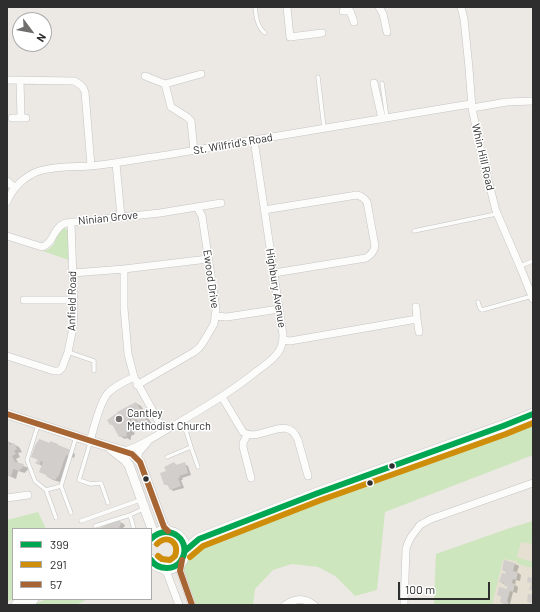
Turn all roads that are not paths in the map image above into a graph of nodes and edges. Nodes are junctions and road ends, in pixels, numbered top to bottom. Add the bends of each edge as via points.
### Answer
1 (255, 7) edge
2 (287, 7) edge
3 (379, 7) edge
4 (461, 7) edge
5 (350, 10) edge
6 (354, 22) dead end
7 (387, 32) dead end
8 (265, 33) dead end
9 (322, 33) dead end
10 (201, 74) dead end
11 (145, 76) dead end
12 (318, 77) dead end
13 (7, 80) edge
14 (20, 80) junction
15 (378, 83) dead end
16 (165, 84) junction
17 (533, 101) edge
18 (472, 106) junction
19 (12, 118) dead end
20 (385, 118) junction
21 (324, 128) junction
22 (254, 140) junction
23 (194, 151) junction
24 (116, 163) junction
25 (91, 166) junction
26 (7, 181) edge
27 (16, 188) junction
28 (7, 202) edge
29 (221, 203) dead end
30 (197, 207) junction
31 (264, 210) junction
32 (496, 214) junction
33 (121, 217) junction
34 (71, 222) junction
35 (414, 231) dead end
36 (7, 236) edge
37 (208, 259) junction
38 (533, 261) edge
39 (520, 266) junction
40 (124, 269) junction
41 (72, 273) junction
42 (274, 273) junction
43 (532, 297) edge
44 (24, 300) dead end
45 (73, 300) junction
46 (478, 302) dead end
47 (416, 307) dead end
48 (279, 309) junction
49 (215, 316) junction
50 (417, 319) junction
51 (419, 332) dead end
52 (283, 340) junction
53 (68, 352) junction
54 (7, 356) edge
55 (94, 371) dead end
56 (134, 378) junction
57 (137, 385) junction
58 (222, 397) junction
59 (7, 414) edge
60 (533, 414) edge
61 (181, 421) junction
62 (39, 424) junction
63 (164, 431) junction
64 (247, 434) junction
65 (76, 437) junction
66 (150, 440) junction
67 (90, 442) junction
68 (109, 447) junction
69 (191, 447) junction
70 (124, 451) junction
71 (167, 457) dead end
72 (138, 459) junction
73 (198, 468) dead end
74 (308, 476) dead end
75 (252, 478) dead end
76 (533, 483) edge
77 (61, 486) junction
78 (46, 490) junction
79 (28, 495) dead end
80 (152, 496) junction
81 (7, 498) edge
82 (108, 503) dead end
83 (143, 504) junction
84 (71, 513) dead end
85 (130, 515) junction
86 (56, 518) dead end
87 (81, 521) dead end
88 (95, 526) dead end
89 (134, 528) edge
90 (152, 528) edge
91 (173, 533) junction
92 (152, 538) edge
93 (199, 539) junction
94 (183, 556) junction
95 (154, 564) edge
96 (30, 600) edge
97 (17, 605) edge
98 (179, 605) edge
99 (192, 605) edge
100 (285, 605) edge
101 (314, 605) edge
102 (404, 605) edge

1 - 8 lane via 258,25
2 - 9 street via 290,37
3 - 7 street
4 - 18 street, Whin Hill Road
5 - 6 street
10 - 16 street
11 - 16 street
12 - 21 lane
13 - 14 street
14 - 19 street via 23,118
14 - 25 street via 74,81 83,87
15 - 20 street
16 - 23 street via 171,107 190,121
17 - 18 street, St. Wilfrid's Road
18 - 20 street, St. Wilfrid's Road
18 - 32 street, Whin Hill Road via 480,152
20 - 21 street, St. Wilfrid's Road
21 - 22 street, St. Wilfrid's Road
22 - 23 street, St. Wilfrid's Road
22 - 31 street, Highbury Avenue
23 - 24 street, St. Wilfrid's Road
24 - 25 street, St. Wilfrid's Road
24 - 33 street
25 - 27 street, St. Wilfrid's Road via 41,170 28,176
26 - 27 street
27 - 28 street, St. Wilfrid's Road
29 - 30 street, Ninian Grove
30 - 33 street, Ninian Grove
30 - 37 street, Ewood Drive via 202,216
31 - 42 street, Highbury Avenue
31 - 42 street via 361,196 367,202 375,246 374,251 366,258
32 - 35 lane
32 - 39 street, Whin Hill Road
33 - 34 street, Ninian Grove
34 - 36 street, Ninian Grove via 59,226 51,241 42,247
34 - 41 street, Anfield Road
37 - 40 street
37 - 49 street, Ewood Drive
38 - 39 lane
39 - 43 street, Whin Hill Road
40 - 41 street
40 - 56 street via 128,354
41 - 45 street, Anfield Road
42 - 48 street, Highbury Avenue
43 - 46 lane via 482,310
44 - 45 street
45 - 53 street, Anfield Road via 73,328
47 - 50 street
48 - 49 street via 227,317
48 - 52 street, Highbury Avenue
49 - 57 street, Ewood Drive via 209,333 194,352
50 - 51 street
50 - 52 street via 290,341
52 - 58 street, Highbury Avenue via 275,356
53 - 54 street, Anfield Road via 59,371
53 - 55 lane via 94,362
56 - 57 street
56 - 67 street via 118,385 107,395
57 - 63 street
58 - 61 street, Highbury Avenue
58 - 64 street via 243,432
59 - 62 street
60 - 93 main road
61 - 63 street, Highbury Avenue
61 - 69 lane
62 - 65 street
62 - 78 lane via 27,460 35,481
63 - 66 street, Highbury Avenue
64 - 74 street via 253,435 281,427 292,431 298,440
64 - 75 street via 243,447
65 - 67 street
65 - 77 lane
66 - 70 street, Highbury Avenue
66 - 72 street via 142,448
67 - 68 street
67 - 82 lane via 79,480 91,484 102,483
68 - 70 street
68 - 83 street via 129,465
69 - 71 lane
69 - 73 lane
70 - 72 street
72 - 80 street
76 - 102 street via 431,519 420,526 406,549
77 - 78 lane
77 - 84 lane
78 - 86 lane
79 - 81 street
80 - 83 street
80 - 91 street via 164,527
83 - 85 lane
83 - 87 lane
83 - 90 street
85 - 88 lane
85 - 89 lane
91 - 92 main road via 158,533
91 - 93 main road
91 - 94 main road via 182,539
93 - 94 main road
94 - 95 main road via 172,568 166,569
94 - 99 street via 180,571
95 - 98 street via 167,573
96 - 97 main road
100 - 101 street via 300,599

